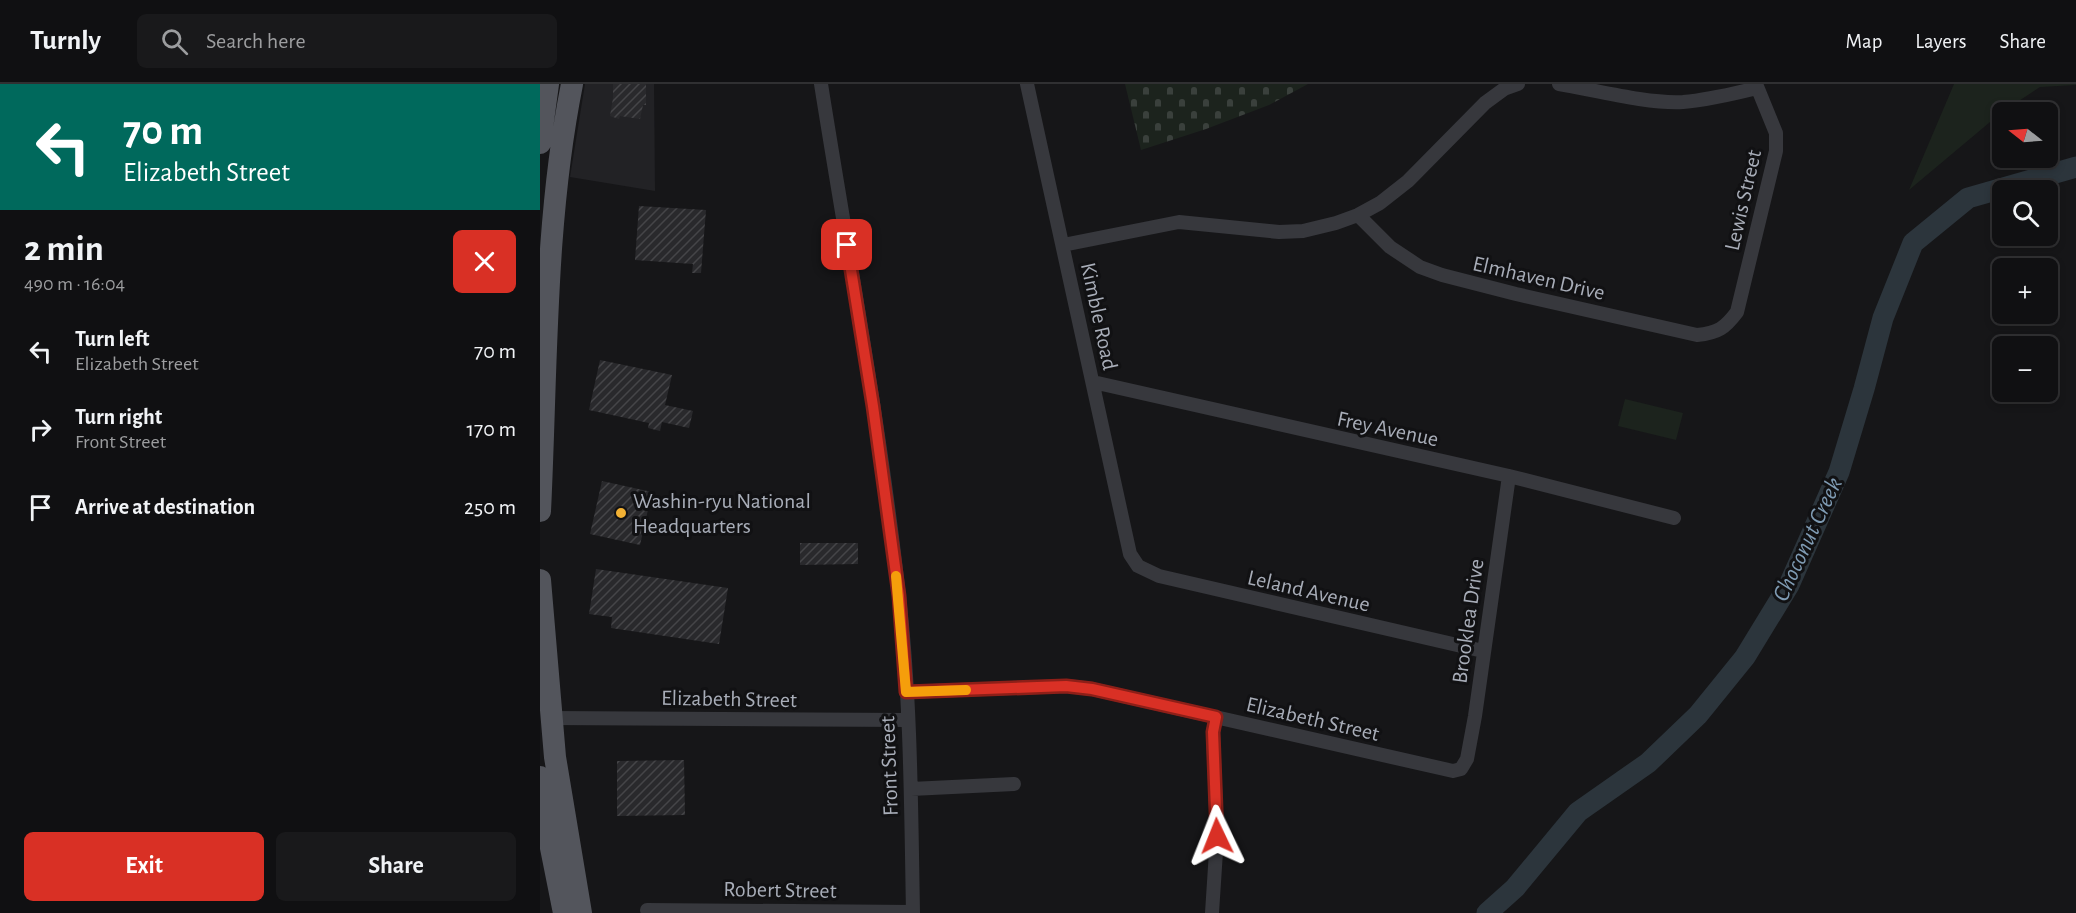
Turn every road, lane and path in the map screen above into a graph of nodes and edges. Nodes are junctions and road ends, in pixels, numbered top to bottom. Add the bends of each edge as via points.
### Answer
1 (548, 84) edge
2 (572, 84) edge
3 (821, 84) edge
4 (1027, 84) edge
5 (1518, 84) edge
6 (1558, 84) edge
7 (1756, 86) edge
8 (540, 143) edge
9 (1358, 215) junction
10 (1063, 245) junction
11 (1727, 324) joint
12 (1093, 382) junction
13 (1509, 476) junction
14 (540, 511) edge
15 (1674, 518) dead end
16 (1132, 557) joint
17 (540, 580) edge
18 (1483, 651) junction
19 (906, 692) junction
20 (1216, 717) junction
21 (550, 718) junction
22 (908, 720) junction
23 (1461, 769) joint
24 (540, 777) edge
25 (1014, 784) dead end
26 (911, 789) junction
27 (647, 910) dead end
28 (564, 913) edge
29 (581, 913) edge
30 (913, 913) edge
31 (1212, 913) edge

1 - 8 main road
2 - 14 main road via 555,202
3 - 19 street, Front Street via 873,406 899,596
4 - 10 street, Kimble Road
5 - 9 street via 1485,103 1408,181
6 - 7 street via 1682,102 1718,98
7 - 11 street, Lewis Street via 1776,134 1776,151 1737,312
9 - 10 street via 1303,231 1279,232 1179,222
9 - 11 street, Elmhaven Drive via 1390,247 1420,267 1442,275 1697,335 1713,334
10 - 12 street, Kimble Road
12 - 13 street, Frey Avenue
12 - 16 street, Kimble Road
13 - 15 street, Frey Avenue
13 - 18 street, Brooklea Drive
16 - 18 street, Leland Avenue via 1138,566 1159,576
17 - 21 main road
18 - 23 street, Brooklea Drive via 1467,759
19 - 20 street, Elizabeth Street via 1066,686
19 - 22 street, Front Street
20 - 23 street, Elizabeth Street via 1454,771
20 - 31 street via 1213,732 1217,836
21 - 22 street, Elizabeth Street
21 - 29 main road
22 - 26 street, Front Street
24 - 28 main road
25 - 26 street
26 - 30 street, Front Street
27 - 30 street, Robert Street

